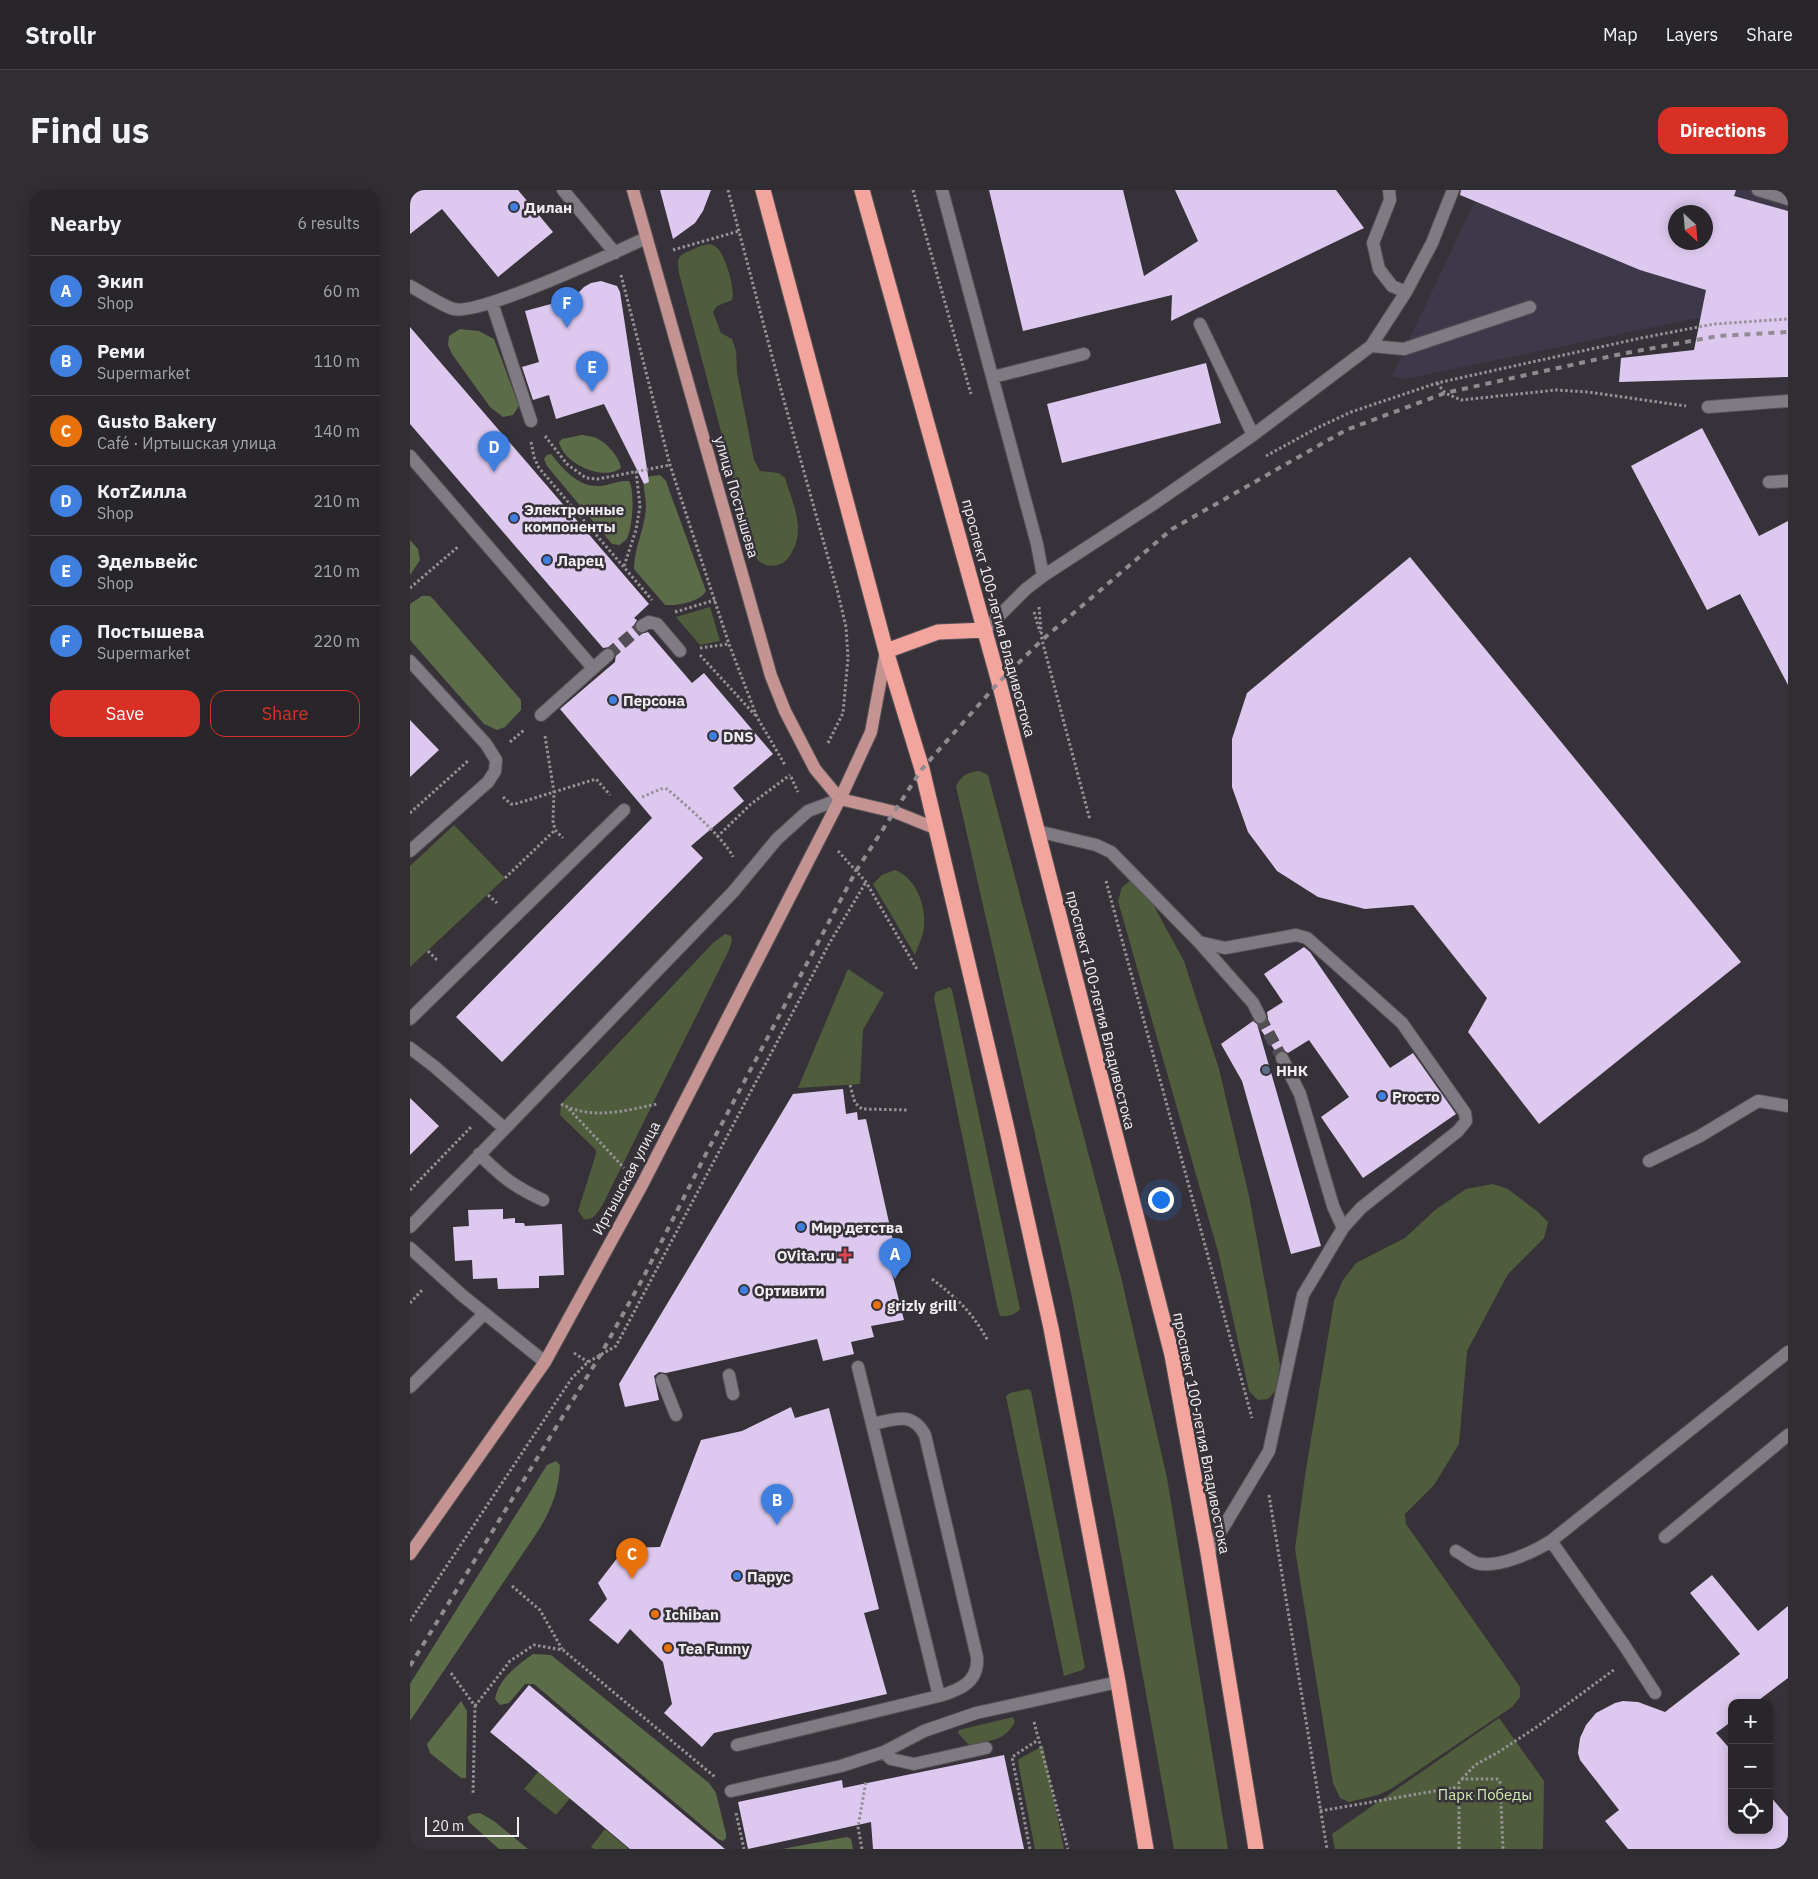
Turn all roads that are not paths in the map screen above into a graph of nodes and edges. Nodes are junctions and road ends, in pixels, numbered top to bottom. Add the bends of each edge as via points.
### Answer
1 (563, 190) edge
2 (634, 190) edge
3 (764, 190) edge
4 (862, 190) edge
5 (942, 190) edge
6 (1389, 190) edge
7 (1453, 190) edge
8 (1758, 190) edge
9 (1788, 199) edge
10 (646, 238) junction
11 (615, 253) junction
12 (410, 286) edge
13 (1406, 292) junction
14 (492, 303) junction
15 (1530, 307) dead end
16 (1200, 324) dead end
17 (1371, 346) junction
18 (1084, 354) dead end
19 (993, 377) junction
20 (1788, 401) edge
21 (1708, 407) road end
22 (531, 421) road end
23 (1253, 435) junction
24 (410, 456) edge
25 (1788, 481) edge
26 (1769, 482) dead end
27 (1043, 576) junction
28 (642, 626) dead end
29 (985, 630) junction
30 (886, 650) junction
31 (680, 651) dead end
32 (608, 655) tunnel mouth
33 (410, 661) edge
34 (593, 668) junction
35 (541, 715) road end
36 (840, 799) junction
37 (624, 810) road end
38 (936, 828) junction
39 (1037, 831) junction
40 (410, 851) edge
41 (1200, 942) junction
42 (1260, 1016) tunnel mouth
43 (410, 1019) edge
44 (410, 1048) edge
45 (1282, 1058) tunnel mouth
46 (1788, 1106) edge
47 (504, 1128) junction
48 (479, 1154) junction
49 (1649, 1161) dead end
50 (543, 1200) dead end
51 (410, 1227) edge
52 (1343, 1228) junction
53 (410, 1248) edge
54 (484, 1314) junction
55 (1788, 1352) edge
56 (545, 1362) junction
57 (858, 1367) dead end
58 (728, 1375) dead end
59 (662, 1380) dead end
60 (410, 1387) edge
61 (733, 1394) dead end
62 (676, 1416) dead end
63 (872, 1424) junction
64 (1788, 1435) edge
65 (1665, 1537) dead end
66 (1551, 1541) junction
67 (1456, 1551) dead end
68 (1208, 1553) junction
69 (410, 1554) edge
70 (1118, 1682) junction
71 (1655, 1693) dead end
72 (939, 1696) junction
73 (737, 1746) dead end
74 (986, 1748) dead end
75 (884, 1752) junction
76 (731, 1790) road end
77 (1146, 1849) edge
78 (1256, 1849) edge

1 - 11 lane
2 - 10 main road, улица Постышева
3 - 30 highway
4 - 29 highway, проспект 100-летия Владивостока
5 - 19 lane
6 - 13 lane via 1390,200 1373,244 1379,269 1392,286
7 - 13 lane via 1432,243
8 - 9 lane
10 - 11 lane
10 - 36 main road, улица Постышева via 772,676 785,711 815,769
11 - 14 lane
12 - 14 lane via 454,310
13 - 17 lane
14 - 22 lane
15 - 17 lane via 1404,348
16 - 23 lane
17 - 23 lane
18 - 19 lane
19 - 27 lane
20 - 21 lane
23 - 27 lane
24 - 34 lane
25 - 26 lane
27 - 29 lane
28 - 31 lane via 649,622 656,624
29 - 30 highway via 938,632
29 - 39 highway, проспект 100-летия Владивостока
30 - 36 main road, Иртышская улица via 871,732
30 - 38 highway
32 - 34 lane
33 - 40 lane via 486,744 496,760 488,782
34 - 35 lane
36 - 38 main road via 895,812
36 - 47 lane via 808,811 777,839 733,892
36 - 56 main road, Иртышская улица via 642,1185
37 - 43 lane
38 - 70 highway via 1051,1328
39 - 41 lane via 1096,845 1111,852
39 - 68 highway, проспект 100-летия Владивостока via 1172,1355
41 - 42 lane
41 - 52 lane via 1225,948 1296,935 1307,938 1402,1023 1465,1113 1466,1121 1458,1131 1361,1208
44 - 47 lane
45 - 52 lane via 1300,1094 1333,1206
46 - 49 lane via 1758,1101 1700,1136
47 - 48 lane
48 - 50 lane via 508,1182
48 - 51 lane
52 - 68 lane via 1303,1295 1269,1451
53 - 54 lane
54 - 56 lane
54 - 60 lane
55 - 66 lane
56 - 69 main road, Иртышская улица
57 - 63 lane
58 - 61 lane
59 - 62 lane
63 - 72 lane
63 - 72 lane via 900,1418 912,1420 925,1435 978,1666 962,1688
64 - 65 lane
66 - 67 lane via 1538,1549 1497,1563 1476,1563
66 - 71 lane
68 - 78 highway, проспект 100-летия Владивостока
70 - 75 lane via 976,1713 924,1731
70 - 77 highway
72 - 73 lane
74 - 75 lane via 914,1764 890,1759
75 - 76 lane via 841,1766

